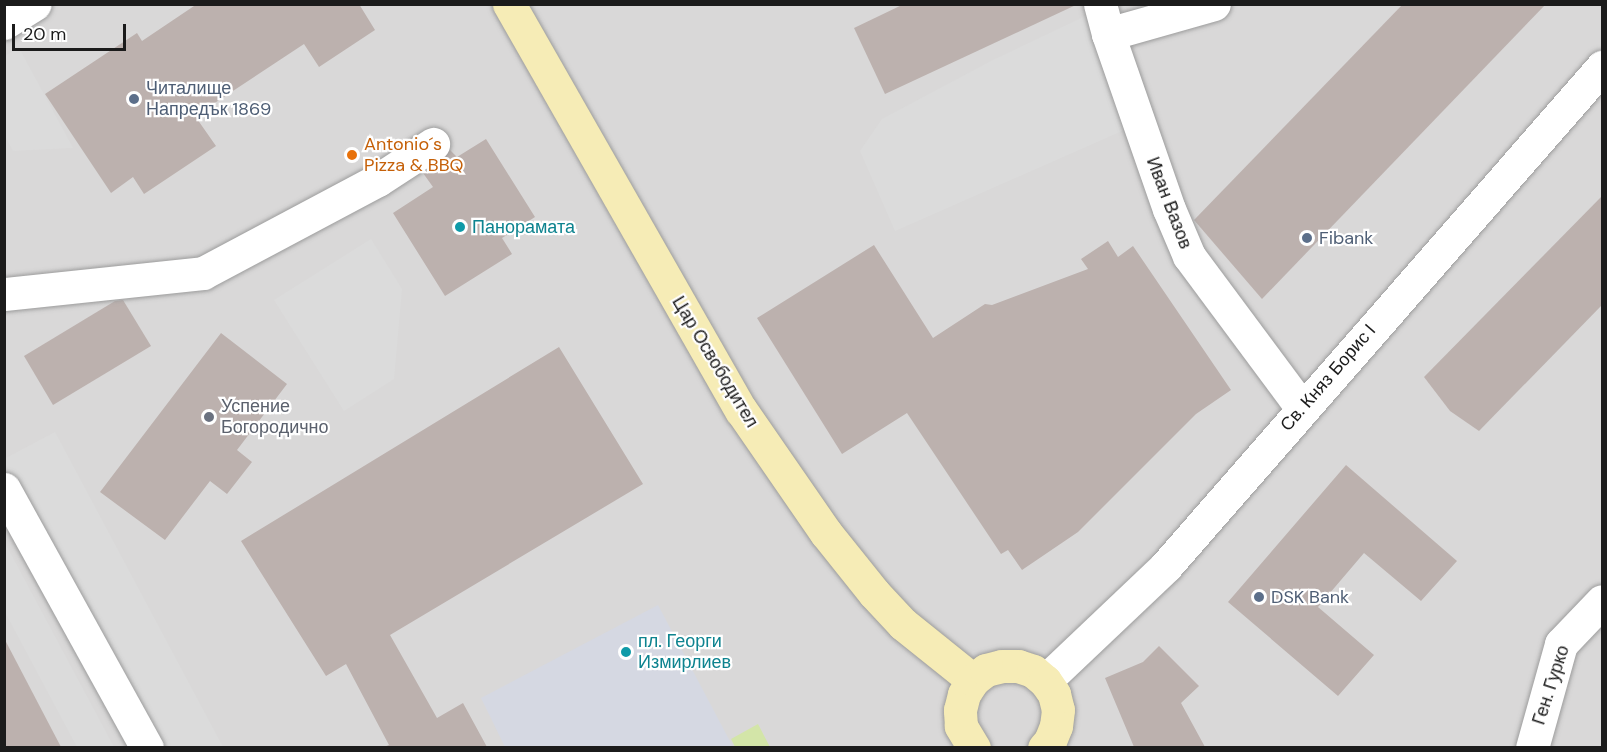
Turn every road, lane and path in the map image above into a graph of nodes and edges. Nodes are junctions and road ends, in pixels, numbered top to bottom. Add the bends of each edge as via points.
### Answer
1 (34, 4) edge
2 (509, 4) edge
3 (1214, 4) edge
4 (1104, 19) edge
5 (4, 22) edge
6 (1602, 67) edge
7 (433, 144) dead end
8 (4, 294) edge
9 (1302, 408) junction
10 (4, 489) edge
11 (1602, 601) edge
12 (973, 680) junction
13 (1045, 681) junction
14 (147, 747) edge
15 (974, 747) edge
16 (1044, 747) edge
17 (1532, 747) edge

1 - 5 street
2 - 12 main road, Цар Освободител via 741,410 826,533 874,593 903,624
3 - 4 street
4 - 9 street, Иван Вазов via 1189,256
6 - 9 street, Св. Княз Борис I
7 - 8 street via 378,180 203,273
9 - 13 street, Св. Княз Борис I via 1166,566
10 - 14 street
11 - 17 street, Ген. Гурко via 1562,644
12 - 13 main road via 986,670 1010,666 1033,671
12 - 15 main road via 960,710 961,726
13 - 16 main road via 1058,710 1056,726

